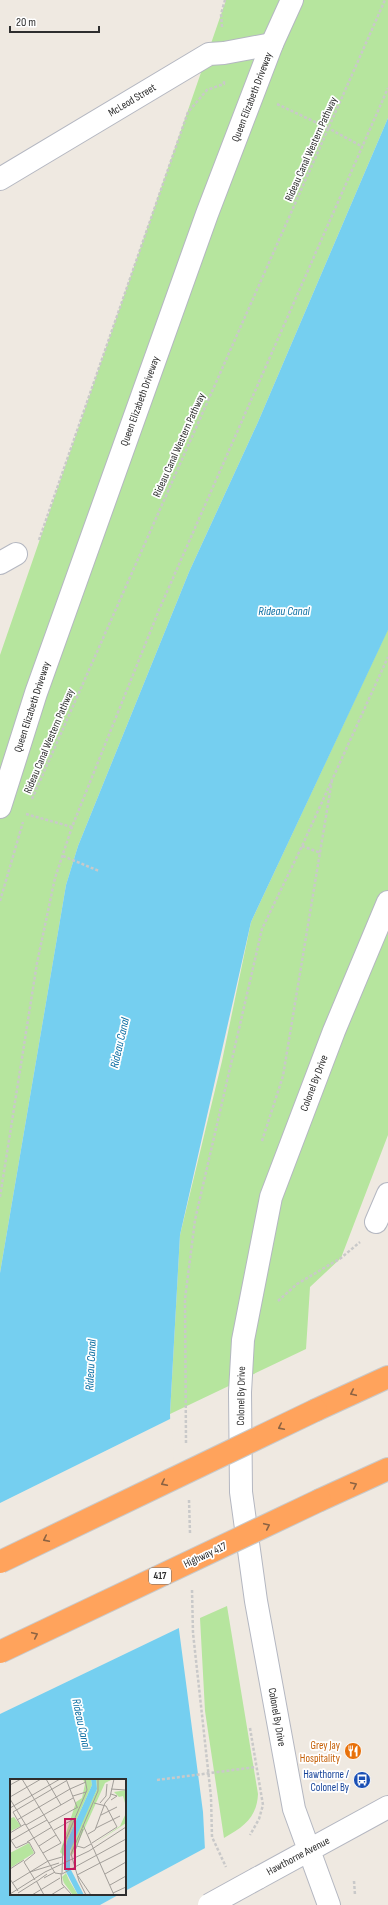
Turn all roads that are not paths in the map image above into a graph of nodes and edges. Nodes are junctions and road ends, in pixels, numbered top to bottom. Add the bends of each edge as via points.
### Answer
1 (292, 0) edge
2 (272, 44) junction
3 (0, 179) edge
4 (0, 807) edge
5 (388, 902) edge
6 (388, 1194) edge
7 (376, 1222) road end
8 (388, 1377) edge
9 (388, 1469) edge
10 (0, 1562) edge
11 (0, 1652) edge
12 (388, 1807) edge
13 (308, 1851) junction
14 (209, 1905) edge
15 (329, 1905) edge

1 - 2 main road, Queen Elizabeth Driveway
2 - 3 main road, McLeod Street via 209,54
2 - 4 main road, Queen Elizabeth Driveway via 207,214 36,693
5 - 13 main road, Colonel By Drive via 334,1031 271,1197 243,1340 240,1392 241,1492 256,1601 294,1809
6 - 7 main road
8 -> 10 highway, bridge
11 -> 9 highway, Highway 417 / 417, bridge
12 - 13 main road, Hawthorne Avenue
13 - 14 main road, Hawthorne Avenue, bridge
13 - 15 main road, Colonel By Drive

